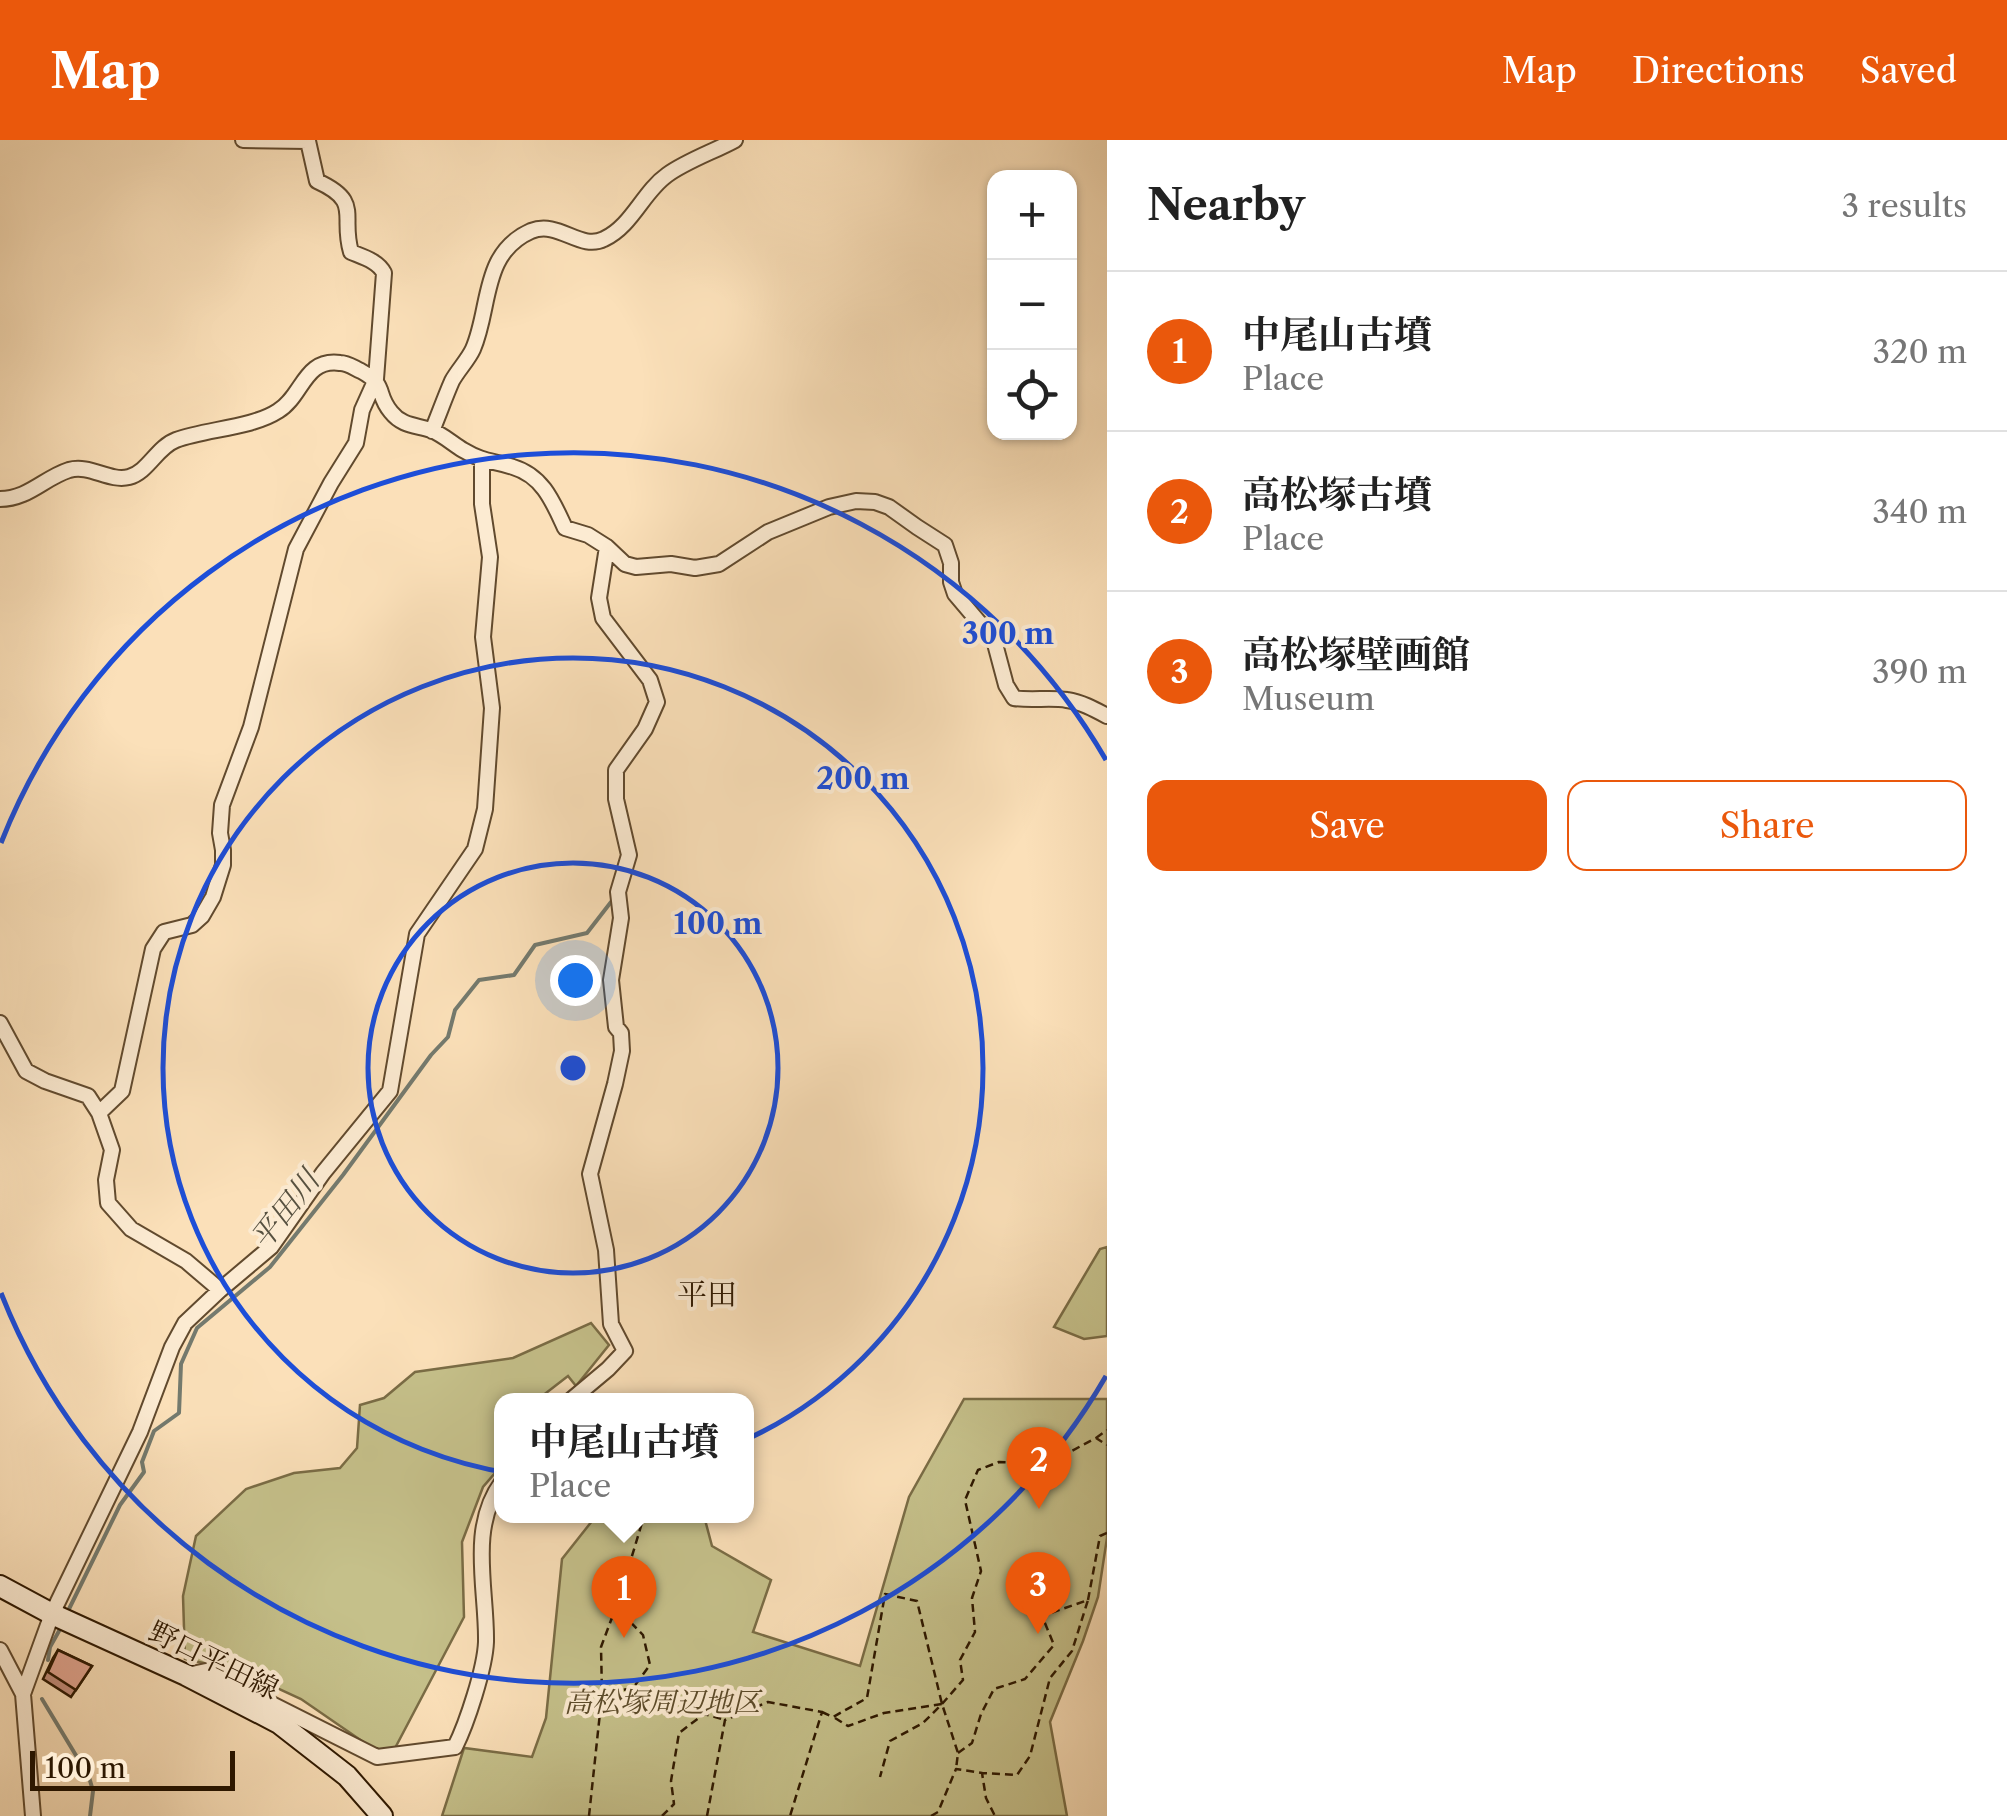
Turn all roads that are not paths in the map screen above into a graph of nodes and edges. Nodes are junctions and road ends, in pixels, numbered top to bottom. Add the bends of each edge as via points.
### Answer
1 (243, 140) edge
2 (736, 140) edge
3 (376, 379) junction
4 (432, 431) junction
5 (482, 461) junction
6 (0, 500) edge
7 (607, 547) junction
8 (1107, 716) edge
9 (0, 1023) edge
10 (99, 1113) junction
11 (220, 1290) junction
12 (580, 1393) edge
13 (494, 1493) edge
14 (0, 1586) edge
15 (52, 1614) junction
16 (0, 1650) edge
17 (186, 1675) junction
18 (23, 1694) junction
19 (34, 1816) edge
20 (382, 1816) edge

1 - 3 street via 308,141 317,182 347,204 351,252 384,273
2 - 4 street via 666,175 600,242 547,227 509,244 494,269 473,349
3 - 4 street via 390,411 407,426
3 - 6 street via 328,362 305,376 278,411 172,441 131,477 70,470
3 - 10 street via 356,443 296,549 251,726 222,805 223,865 212,897 192,925 164,932 153,949 122,1091
4 - 5 street
5 - 7 street via 536,479 565,528
5 - 11 street via 490,557 483,637 492,708 485,809 475,849 417,934 390,1091 270,1247
7 - 8 street via 636,567 695,568 719,564 768,532 829,507 856,501 889,506 945,544 954,594 994,640 1014,698 1065,699
7 - 12 street via 603,618 650,680 657,702 616,770 630,855 618,892 621,918 611,980 622,1051 590,1174 606,1250 611,1324 625,1351
9 - 10 street via 26,1072 88,1096
10 - 11 street via 112,1150 108,1203 131,1229
11 - 15 street via 185,1323 172,1348 140,1432
13 - 17 street via 482,1544 484,1660 455,1747 377,1757 206,1671
14 - 15 main road, 野口平田線
15 - 17 main road, 野口平田線
15 - 18 street
16 - 18 street
17 - 20 main road, 野口平田線 via 279,1723 346,1776
18 - 19 street

